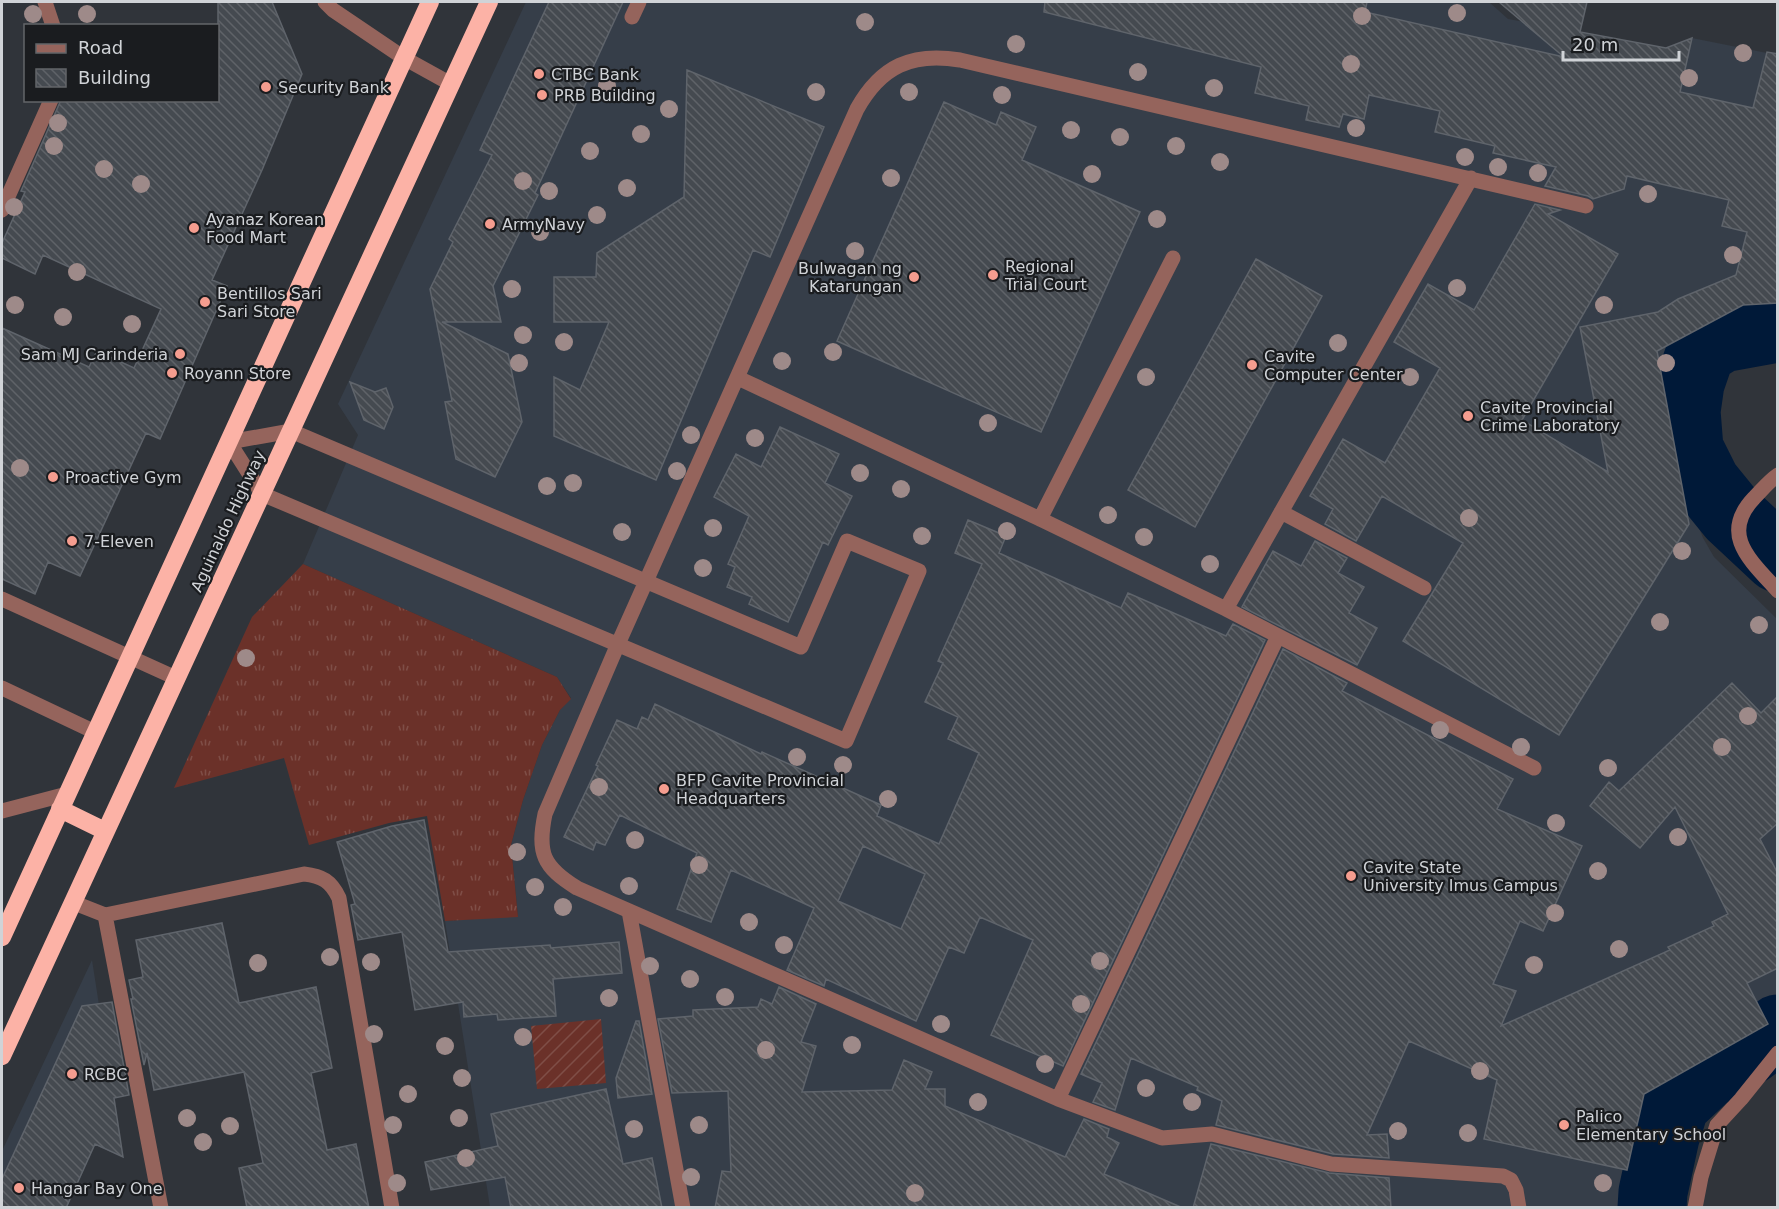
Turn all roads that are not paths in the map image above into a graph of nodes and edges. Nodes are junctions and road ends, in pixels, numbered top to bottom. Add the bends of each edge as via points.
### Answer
1 (45, 2) edge
2 (325, 2) edge
3 (430, 2) edge
4 (489, 2) edge
5 (639, 2) edge
6 (632, 16) dead end
7 (52, 24) edge
8 (404, 58) junction
9 (451, 84) junction
10 (50, 102) edge
11 (1471, 178) junction
12 (1586, 206) dead end
13 (2, 210) edge
14 (1173, 258) dead end
15 (738, 378) junction
16 (291, 431) junction
17 (229, 441) junction
18 (1776, 476) edge
19 (262, 494) junction
20 (1281, 512) junction
21 (1040, 519) junction
22 (646, 582) junction
23 (1424, 588) dead end
24 (1778, 591) edge
25 (2, 599) edge
26 (1226, 609) junction
27 (1278, 636) junction
28 (618, 644) junction
29 (130, 657) junction
30 (176, 678) junction
31 (2, 688) edge
32 (95, 732) junction
33 (1534, 768) dead end
34 (64, 802) junction
35 (2, 812) edge
36 (105, 831) junction
37 (72, 902) junction
38 (629, 911) junction
39 (105, 915) junction
40 (2, 937) edge
41 (1778, 1053) edge
42 (2, 1056) edge
43 (1058, 1099) junction
44 (160, 1208) edge
45 (392, 1208) edge
46 (683, 1208) edge
47 (1519, 1208) edge
48 (1695, 1208) edge

1 - 7 street
2 - 8 street
3 - 8 highway, Aguinaldo Highway
4 - 9 highway, Aguinaldo Highway
5 - 6 street
8 - 9 street
8 - 17 highway, Aguinaldo Highway
9 - 16 highway, Aguinaldo Highway
10 - 13 street
11 - 12 street
11 - 15 street via 960,60 919,58 882,76 867,91
11 - 20 street
14 - 21 street
15 - 21 street
15 - 22 street
16 - 17 street
16 - 19 highway, Aguinaldo Highway
16 - 22 street
17 - 19 street
17 - 29 highway, Aguinaldo Highway
18 - 24 street via 1743,510 1737,533 1744,551
19 - 28 street
19 - 30 highway, Aguinaldo Highway
20 - 23 street
20 - 26 street
21 - 26 street
22 - 28 street
22 - 28 street via 801,647 847,541 919,571 846,741
25 - 29 street
26 - 27 street
27 - 33 street
27 - 43 street
28 - 38 street via 545,814 541,833 548,865 560,878
29 - 30 street
29 - 32 highway, Aguinaldo Highway
30 - 36 highway, Aguinaldo Highway
31 - 32 street
32 - 34 highway, Aguinaldo Highway
34 - 35 street
34 - 36 highway
34 - 40 highway, Aguinaldo Highway
36 - 37 highway, Aguinaldo Highway
37 - 39 street
37 - 42 highway, Aguinaldo Highway
38 - 43 street
38 - 46 street
39 - 44 street
39 - 45 street via 304,874 316,875 334,887
41 - 48 street via 1717,1125
43 - 47 street via 1162,1138 1212,1134 1331,1164 1503,1176 1511,1180

